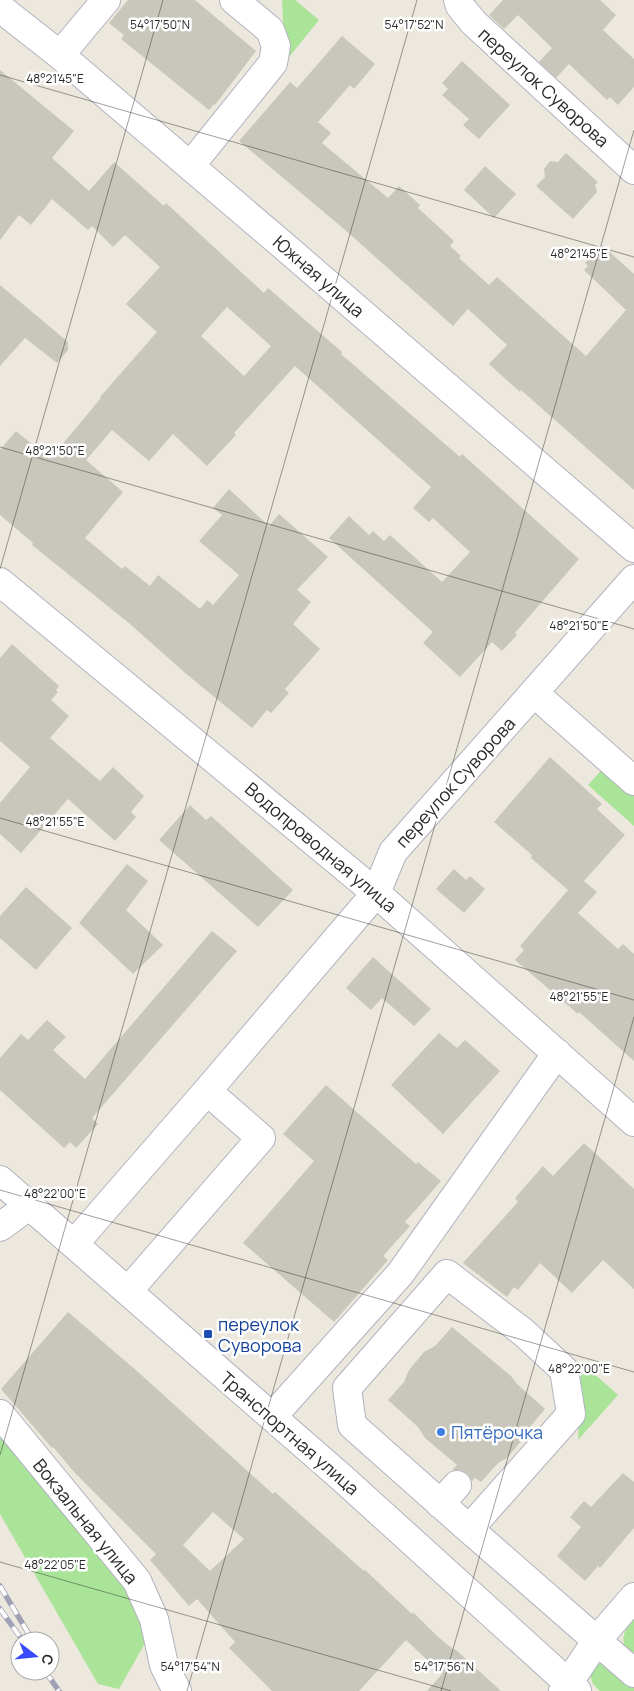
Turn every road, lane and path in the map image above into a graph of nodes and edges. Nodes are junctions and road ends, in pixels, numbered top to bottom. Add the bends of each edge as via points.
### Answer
1 (106, 0) edge
2 (234, 0) edge
3 (458, 0) edge
4 (1, 11) edge
5 (60, 55) junction
6 (190, 166) junction
7 (634, 170) edge
8 (634, 548) edge
9 (634, 579) edge
10 (0, 582) edge
11 (534, 693) junction
12 (634, 781) edge
13 (376, 893) junction
14 (557, 1053) junction
15 (207, 1091) junction
16 (633, 1119) edge
17 (0, 1180) edge
18 (30, 1205) junction
19 (0, 1227) edge
20 (74, 1244) junction
21 (128, 1291) junction
22 (365, 1313) junction
23 (392, 1337) junction
24 (0, 1414) edge
25 (272, 1417) junction
26 (469, 1529) junction
27 (634, 1597) edge
28 (597, 1640) junction
29 (634, 1673) edge
30 (570, 1689) edge
31 (177, 1691) edge

1 - 5 street
2 - 6 street via 270,30 276,46 272,63
3 - 7 street, переулок Суворова via 474,24
4 - 5 street, Южная улица
5 - 6 street, Южная улица
6 - 8 street, Южная улица
9 - 11 street, переулок Суворова
10 - 13 street, Водопроводная улица
11 - 12 street
11 - 13 street, переулок Суворова via 392,852
13 - 14 street, Водопроводная улица
13 - 15 street, переулок Суворова
14 - 16 street, Водопроводная улица
14 - 22 street via 400,1274
15 - 20 street, переулок Суворова
15 - 21 street via 261,1138
17 - 18 street, Транспортная улица
18 - 19 street
18 - 20 street, Транспортная улица
20 - 21 street, Транспортная улица
21 - 25 street, Транспортная улица
22 - 23 street
22 - 25 street
23 - 26 street via 347,1388 352,1425 448,1494
23 - 26 street via 447,1274 523,1332 564,1370 572,1414
24 - 31 street, Вокзальная улица via 137,1581 154,1619 164,1665
25 - 30 street, Транспортная улица
26 - 28 street
27 - 28 street
28 - 29 street
28 - 30 street

